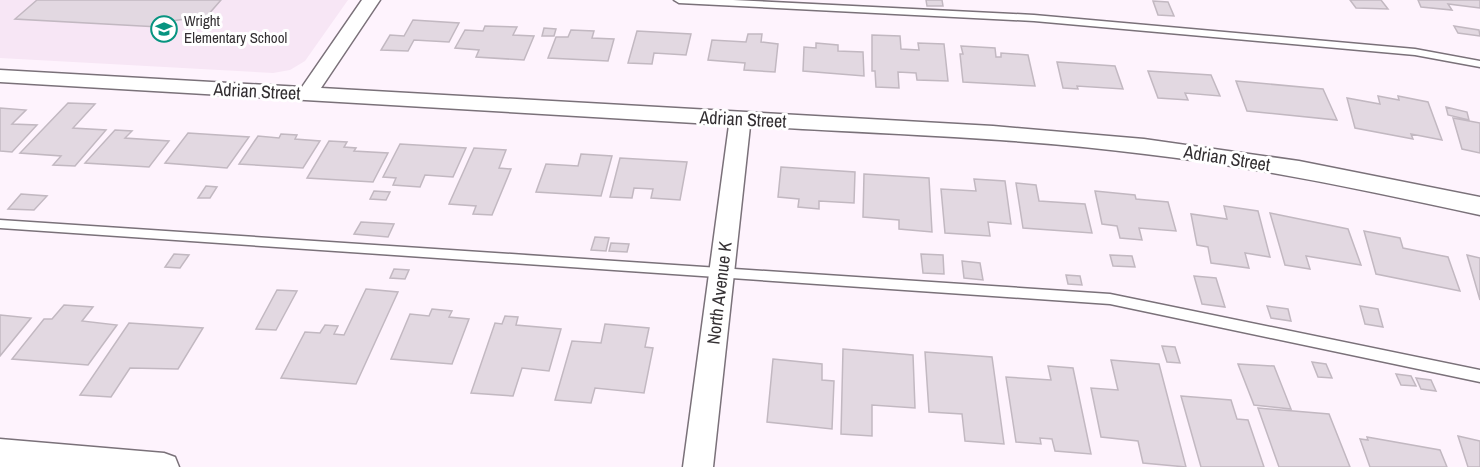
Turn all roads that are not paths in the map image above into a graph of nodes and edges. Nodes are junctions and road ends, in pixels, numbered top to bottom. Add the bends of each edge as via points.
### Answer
1 (371, 0) edge
2 (679, 0) edge
3 (1480, 64) edge
4 (0, 76) edge
5 (307, 94) junction
6 (740, 119) junction
7 (1480, 206) edge
8 (0, 224) edge
9 (721, 272) junction
10 (1480, 376) edge
11 (0, 453) edge
12 (164, 467) edge
13 (698, 467) edge

1 - 5 street
2 - 3 lane via 1034,18 1415,52
4 - 5 street, Adrian Street
5 - 6 street, Adrian Street
6 - 7 street, Adrian Street via 1144,146 1299,169
6 - 9 street, North Avenue K
8 - 9 lane
9 - 10 lane via 1110,299
9 - 13 street, North Avenue K
11 - 12 street

